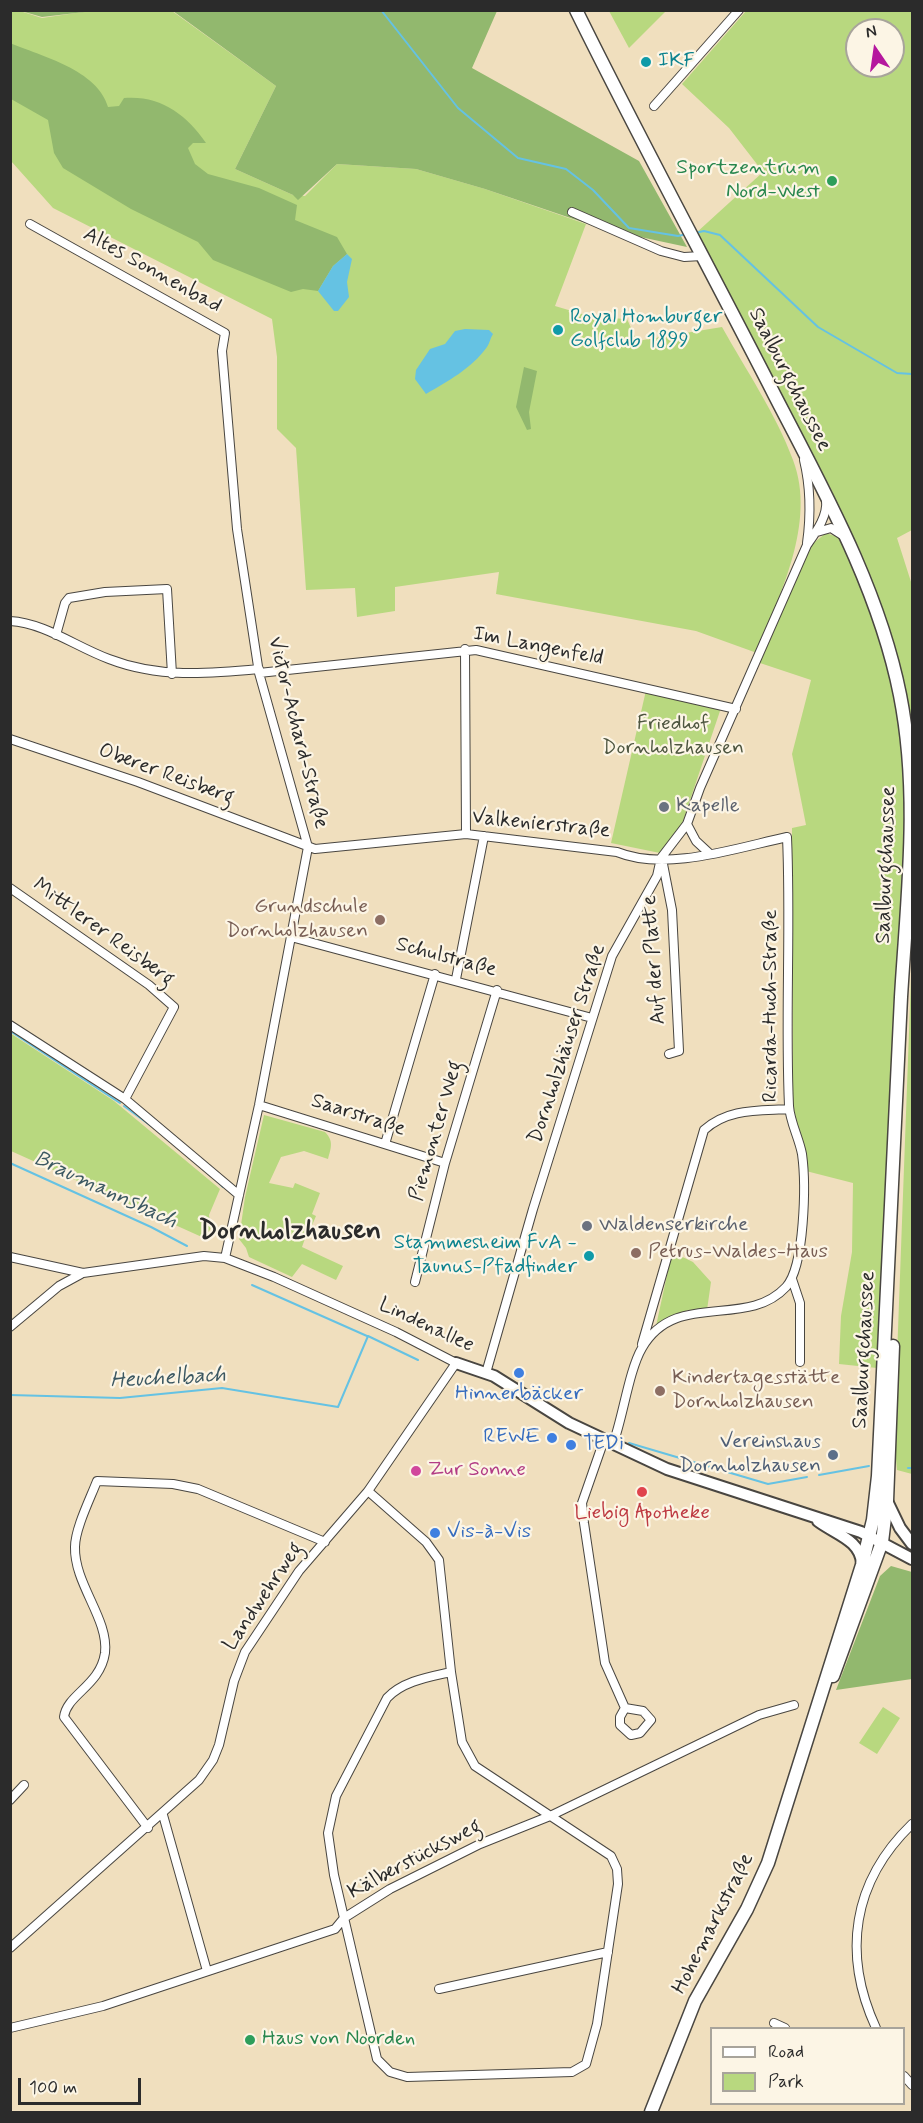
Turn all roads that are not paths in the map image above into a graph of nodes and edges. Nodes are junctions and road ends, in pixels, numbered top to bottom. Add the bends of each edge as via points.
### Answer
1 (576, 10) edge
2 (740, 10) edge
3 (654, 106) dead end
4 (572, 212) dead end
5 (30, 224) dead end
6 (702, 256) junction
7 (800, 443) junction
8 (232, 475) joint
9 (825, 495) junction
10 (815, 533) junction
11 (847, 540) junction
12 (807, 545) junction
13 (10, 621) edge
14 (56, 635) junction
15 (465, 649) junction
16 (259, 671) junction
17 (172, 674) junction
18 (736, 709) junction
19 (10, 739) edge
20 (687, 824) junction
21 (466, 834) junction
22 (484, 836) junction
23 (786, 837) joint
24 (308, 847) junction
25 (711, 854) junction
26 (661, 858) junction
27 (10, 888) edge
28 (291, 937) junction
29 (435, 974) junction
30 (456, 979) junction
31 (497, 990) junction
32 (592, 1018) junction
33 (10, 1025) edge
34 (669, 1054) dead end
35 (126, 1099) junction
36 (259, 1105) junction
37 (789, 1109) junction
38 (385, 1144) junction
39 (445, 1163) junction
40 (239, 1195) junction
41 (891, 1206) junction
42 (10, 1257) edge
43 (225, 1258) junction
44 (83, 1273) junction
45 (792, 1279) junction
46 (415, 1282) dead end
47 (10, 1326) edge
48 (641, 1349) junction
49 (800, 1362) dead end
50 (456, 1363) junction
51 (486, 1373) junction
52 (608, 1442) junction
53 (368, 1491) junction
54 (887, 1501) junction
55 (813, 1517) junction
56 (869, 1536) junction
57 (324, 1542) junction
58 (882, 1542) junction
59 (912, 1544) edge
60 (912, 1559) edge
61 (861, 1565) junction
62 (451, 1672) junction
63 (823, 1692) junction
64 (794, 1705) dead end
65 (625, 1708) dead end
66 (24, 1785) dead end
67 (10, 1800) edge
68 (163, 1815) junction
69 (550, 1816) junction
70 (912, 1824) edge
71 (148, 1828) junction
72 (344, 1918) junction
73 (10, 1948) edge
74 (608, 1952) junction
75 (207, 1971) junction
76 (439, 1989) dead end
77 (774, 2023) dead end
78 (783, 2027) edge
79 (876, 2027) edge
80 (10, 2028) edge
81 (653, 2107) edge

1 - 6 main road, Saalburgchaussee
2 - 3 street
4 - 6 street via 661,251 684,257
5 - 8 street, Altes Sonnenbad via 225,333 222,351
6 - 7 main road, Saalburgchaussee
7 - 9 main road, Saalburgchaussee
7 - 12 street, Dornholzhäuser Straße via 810,491
8 - 16 street, Victor-Achard-Straße
9 - 10 street, Dornholzhäuser Straße via 826,511
9 - 11 main road, Saalburgchaussee
10 - 11 street via 837,529
10 - 12 street, Dornholzhäuser Straße
11 - 41 main road, Saalburgchaussee via 875,608 892,664 909,766 912,840
12 - 18 street, Dornholzhäuser Straße
13 - 14 street, Im Langenfeld via 29,622
14 - 17 street, Im Langenfeld via 110,660
14 - 17 street via 64,603 69,598 105,592 167,590
15 - 16 street, Im Langenfeld
15 - 18 street, Im Langenfeld
15 - 21 street
16 - 17 street, Im Langenfeld
16 - 24 street, Victor-Achard-Straße
18 - 20 street, Dornholzhäuser Straße
19 - 24 street, Oberer Reisberg via 138,782
20 - 25 street via 696,841
20 - 26 street, Dornholzhäuser Straße
21 - 22 street, Valkenierstraße
21 - 24 street, Valkenierstraße
22 - 26 street, Valkenierstraße via 617,852 634,859
22 - 30 street
23 - 25 street, Valkenierstraße
23 - 37 street, Ricarda-Huch-Straße
24 - 28 street, Victor-Achard-Straße
25 - 26 street, Valkenierstraße
26 - 32 street, Dornholzhäuser Straße via 657,876 612,956
26 - 34 street, Auf der Platte via 672,910 679,1051
27 - 35 street, Mittlerer Reisberg via 149,985 174,1007
28 - 29 street, Schulstraße
28 - 36 street, Victor-Achard-Straße
29 - 30 street, Schulstraße
29 - 38 street
30 - 31 street, Schulstraße
31 - 32 street, Schulstraße
31 - 39 street, Piemonter Weg
32 - 51 street, Dornholzhäuser Straße
33 - 35 street
35 - 40 street
36 - 38 street, Saarstraße
36 - 40 street, Victor-Achard-Straße
37 - 45 street, Ricarda-Huch-Straße via 803,1173 799,1264
37 - 48 street via 732,1114 704,1130
38 - 39 street, Saarstraße
39 - 46 street, Piemonter Weg
40 - 43 street, Victor-Achard-Straße
41 - 54 main road, Hohemarkstraße via 895,1259
41 - 56 main road, Saalburgchaussee via 878,1476
42 - 44 street
43 - 44 street, Lindenallee via 204,1256
43 - 50 street, Lindenallee via 396,1332
44 - 47 street via 58,1287
45 - 48 street, Ricarda-Huch-Straße via 774,1299 752,1308 692,1312 672,1320 653,1333
45 - 49 street via 800,1304
48 - 52 street, Ricarda-Huch-Straße
50 - 51 street, Lindenallee
50 - 53 street, Landwehrweg
51 - 52 street, Lindenallee
52 - 55 street, Lindenallee via 667,1469
52 - 65 street, Ricarda-Huch-Straße via 582,1503 605,1663
53 - 57 street, Landwehrweg
53 - 62 street via 426,1542 439,1560
54 - 58 main road, Hohemarkstraße
54 - 59 street
55 - 56 street
55 - 61 street via 854,1544 861,1553
56 - 58 street
56 - 61 main road, Hohemarkstraße
57 - 68 street, Landwehrweg via 294,1578 242,1658 213,1760 192,1789
57 - 71 street via 198,1489 97,1481 75,1545 79,1573 102,1631 105,1650 102,1667 65,1708 64,1717
58 - 60 street
58 - 63 main road, Hohemarkstraße via 837,1670
61 - 63 main road, Hohemarkstraße
62 - 69 street via 462,1742 470,1760
62 - 72 street via 394,1690 336,1796 328,1833
63 - 81 main road, Hohemarkstraße via 768,1863 695,2001
64 - 69 street, Kälberstücksweg via 759,1715
66 - 67 street
68 - 71 street, Landwehrweg
68 - 75 street
69 - 72 street, Kälberstücksweg via 450,1859
69 - 74 street via 611,1856 617,1869
70 - 79 street via 876,1871 857,1926 857,1965
71 - 73 street, Landwehrweg
72 - 74 street via 377,2059 390,2072 406,2077 562,2074 579,2069 586,2064 592,2043
72 - 75 street, Kälberstücksweg via 335,1929
74 - 76 street
75 - 80 street, Kälberstücksweg via 70,2015
77 - 78 street

